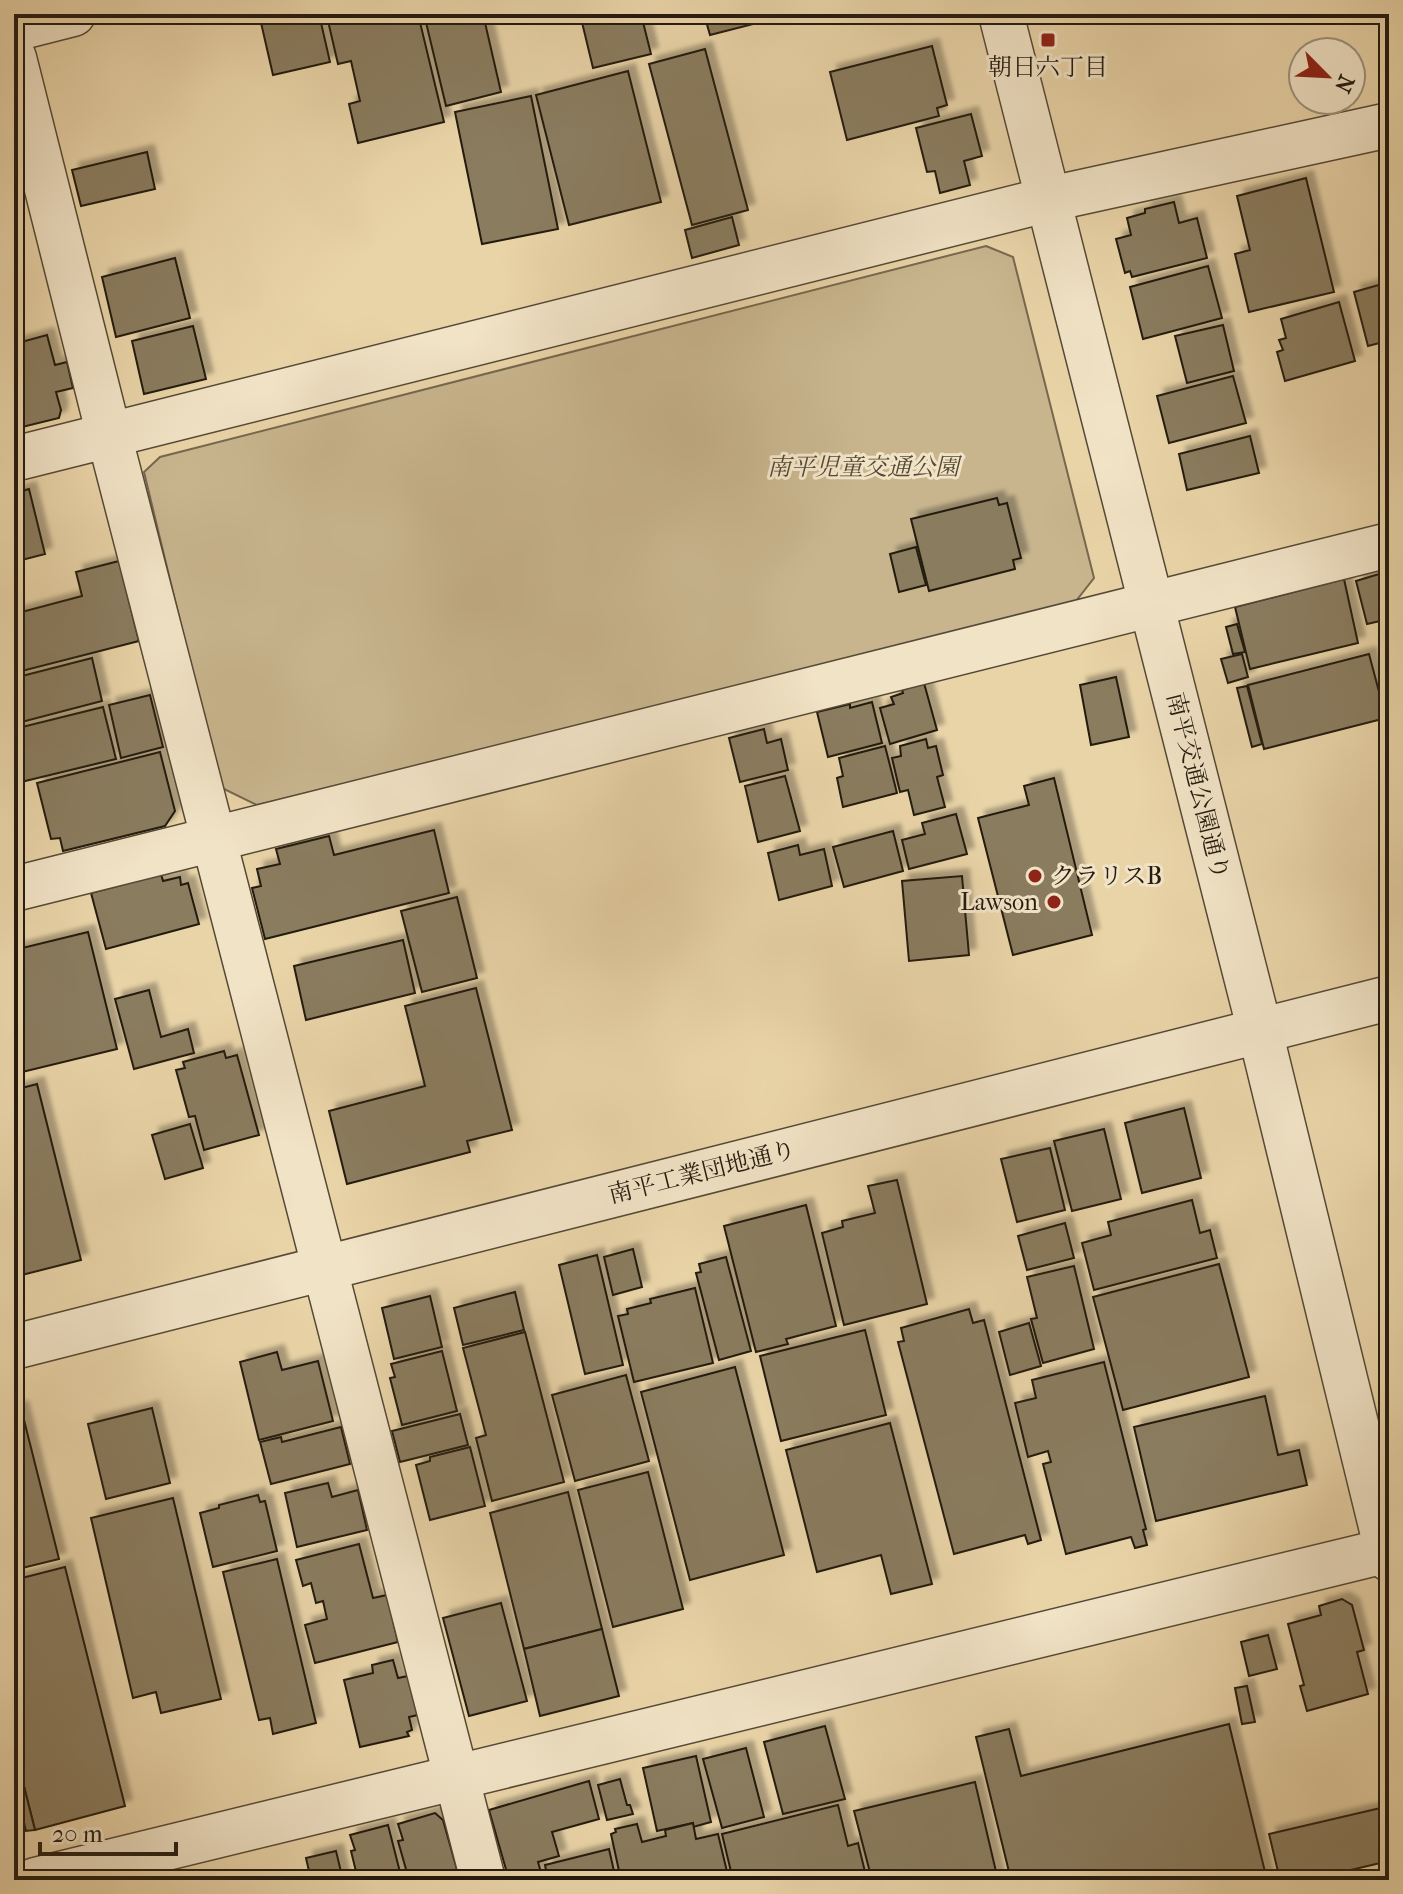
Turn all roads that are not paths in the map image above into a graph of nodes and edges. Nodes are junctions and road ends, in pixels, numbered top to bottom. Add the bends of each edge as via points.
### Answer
1 (73, 14) edge
2 (1001, 14) edge
3 (14, 29) edge
4 (14, 58) edge
5 (1389, 125) edge
6 (1050, 199) junction
7 (109, 435) junction
8 (14, 459) edge
9 (1389, 545) edge
10 (1152, 604) junction
11 (214, 840) junction
12 (14, 889) edge
13 (1389, 998) edge
14 (1260, 1031) junction
15 (326, 1268) junction
16 (14, 1347) edge
17 (1388, 1553) edge
18 (457, 1778) junction
19 (35, 1880) edge
20 (483, 1880) edge

1 - 3 street
2 - 6 street, 南平交通公園通り
4 - 7 street
5 - 6 street
6 - 7 street
6 - 10 street, 南平交通公園通り
7 - 8 street
7 - 11 street
9 - 10 street
10 - 11 street
10 - 14 street, 南平交通公園通り
11 - 12 street
11 - 15 street
13 - 14 street, 南平工業団地通り
14 - 15 street, 南平工業団地通り
14 - 17 street, 南平交通公園通り
15 - 16 street, 南平工業団地通り
15 - 18 street
17 - 18 street
18 - 19 street
18 - 20 street

